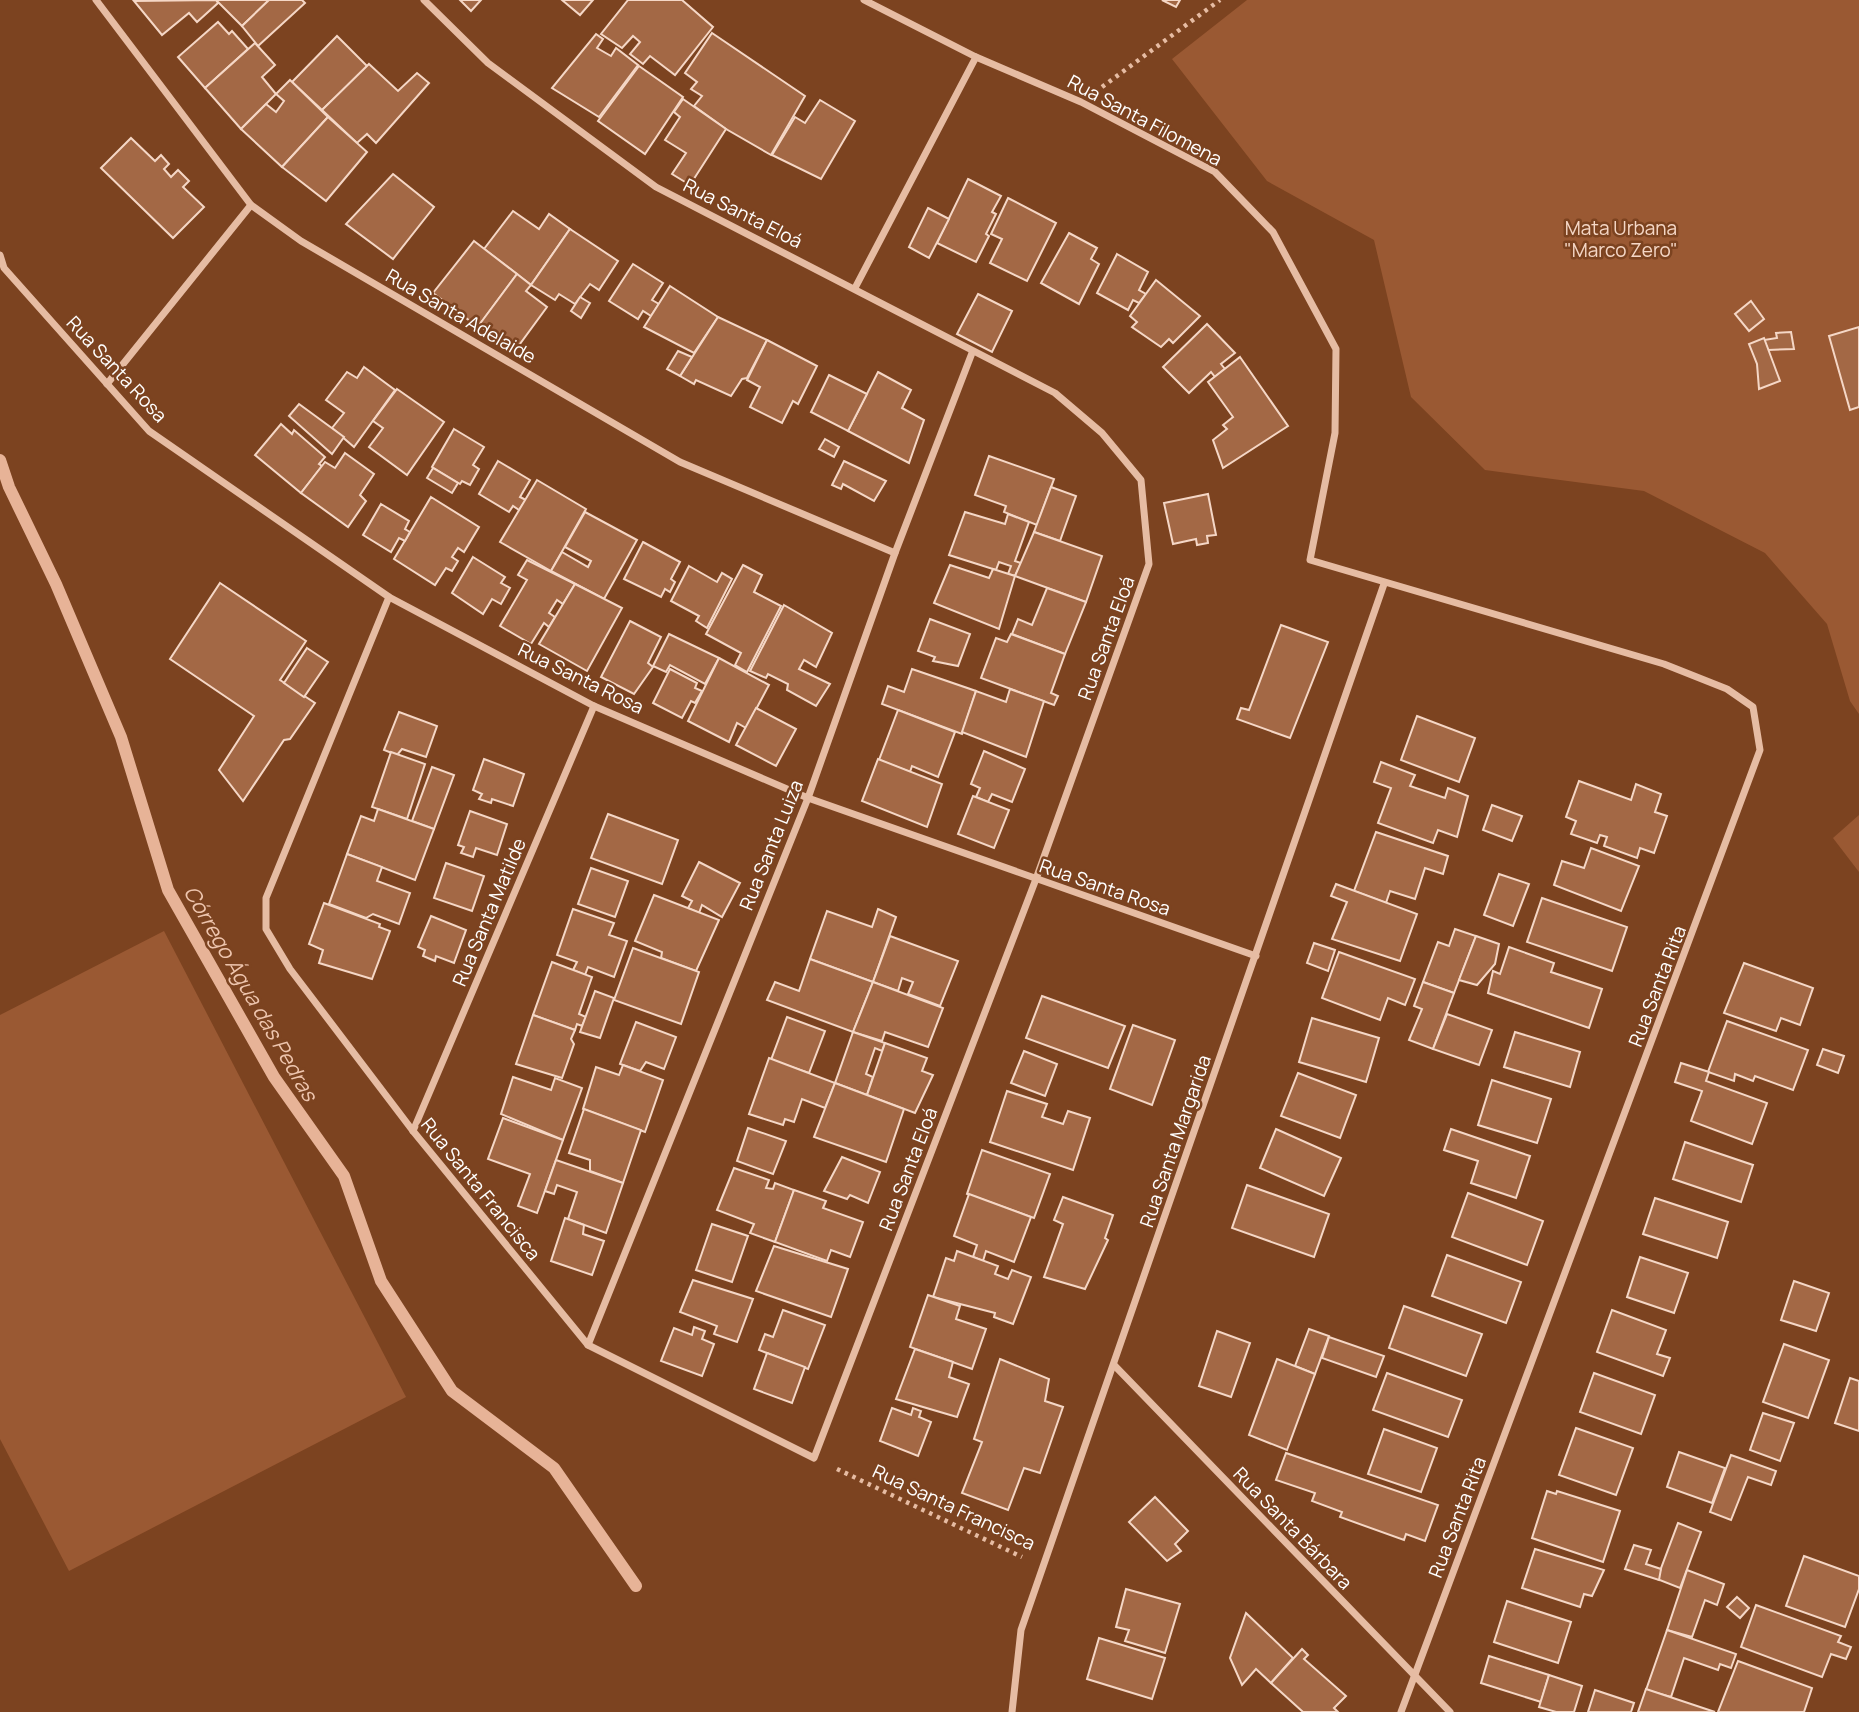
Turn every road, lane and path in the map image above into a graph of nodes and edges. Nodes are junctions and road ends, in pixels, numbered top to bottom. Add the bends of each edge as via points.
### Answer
1 (96, 0) edge
2 (424, 0) edge
3 (864, 0) edge
4 (1220, 0) edge
5 (976, 57) junction
6 (1081, 102) junction
7 (251, 205) junction
8 (0, 255) edge
9 (855, 288) junction
10 (972, 353) junction
11 (107, 383) junction
12 (895, 553) junction
13 (1310, 560) joint
14 (1384, 584) junction
15 (389, 597) junction
16 (594, 706) junction
17 (808, 798) junction
18 (1035, 879) junction
19 (1256, 956) junction
20 (413, 1131) junction
21 (588, 1345) junction
22 (1114, 1365) junction
23 (814, 1458) junction
24 (1043, 1567) junction
25 (1414, 1676) junction
26 (1012, 1712) edge
27 (1401, 1712) edge
28 (1450, 1712) edge

1 - 7 street, Rua Santa Adelaide
2 - 9 street, Rua Santa Eloá via 488,62 656,187
3 - 5 street, Rua Santa Filomena
4 - 6 path
5 - 6 street, Rua Santa Filomena
5 - 9 street
6 - 13 street, Rua Santa Filomena via 1215,172 1273,232 1336,349 1335,433
7 - 11 street
7 - 12 street, Rua Santa Adelaide via 302,241 680,462
8 - 11 street, Rua Santa Rosa via 4,268
9 - 10 street, Rua Santa Eloá
10 - 12 street, Rua Santa Luiza
10 - 18 street, Rua Santa Eloá via 1055,393 1102,433 1140,480 1149,564
11 - 15 street, Rua Santa Rosa via 149,431
12 - 17 street, Rua Santa Luiza
13 - 14 street, Rua Santa Rita
14 - 19 street, Rua Santa Margarida
14 - 25 street, Rua Santa Rita via 1664,664 1727,689 1753,708 1760,750
15 - 16 street, Rua Santa Rosa
15 - 20 street, Rua Santa Francisca via 266,898 266,929 290,969
16 - 17 street, Rua Santa Rosa
16 - 20 street, Rua Santa Matilde
17 - 18 street, Rua Santa Rosa
17 - 21 street, Rua Santa Luiza
18 - 19 street, Rua Santa Rosa
18 - 23 street, Rua Santa Eloá
19 - 22 street, Rua Santa Margarida
20 - 21 street, Rua Santa Francisca
21 - 23 street, Rua Santa Francisca
22 - 24 street, Rua Santa Margarida
22 - 25 street, Rua Santa Bárbara
23 - 24 path, Rua Santa Francisca
24 - 26 street, Rua Santa Margarida via 1021,1630
25 - 27 street, Rua Santa Rita
25 - 28 street, Rua Santa Bárbara

